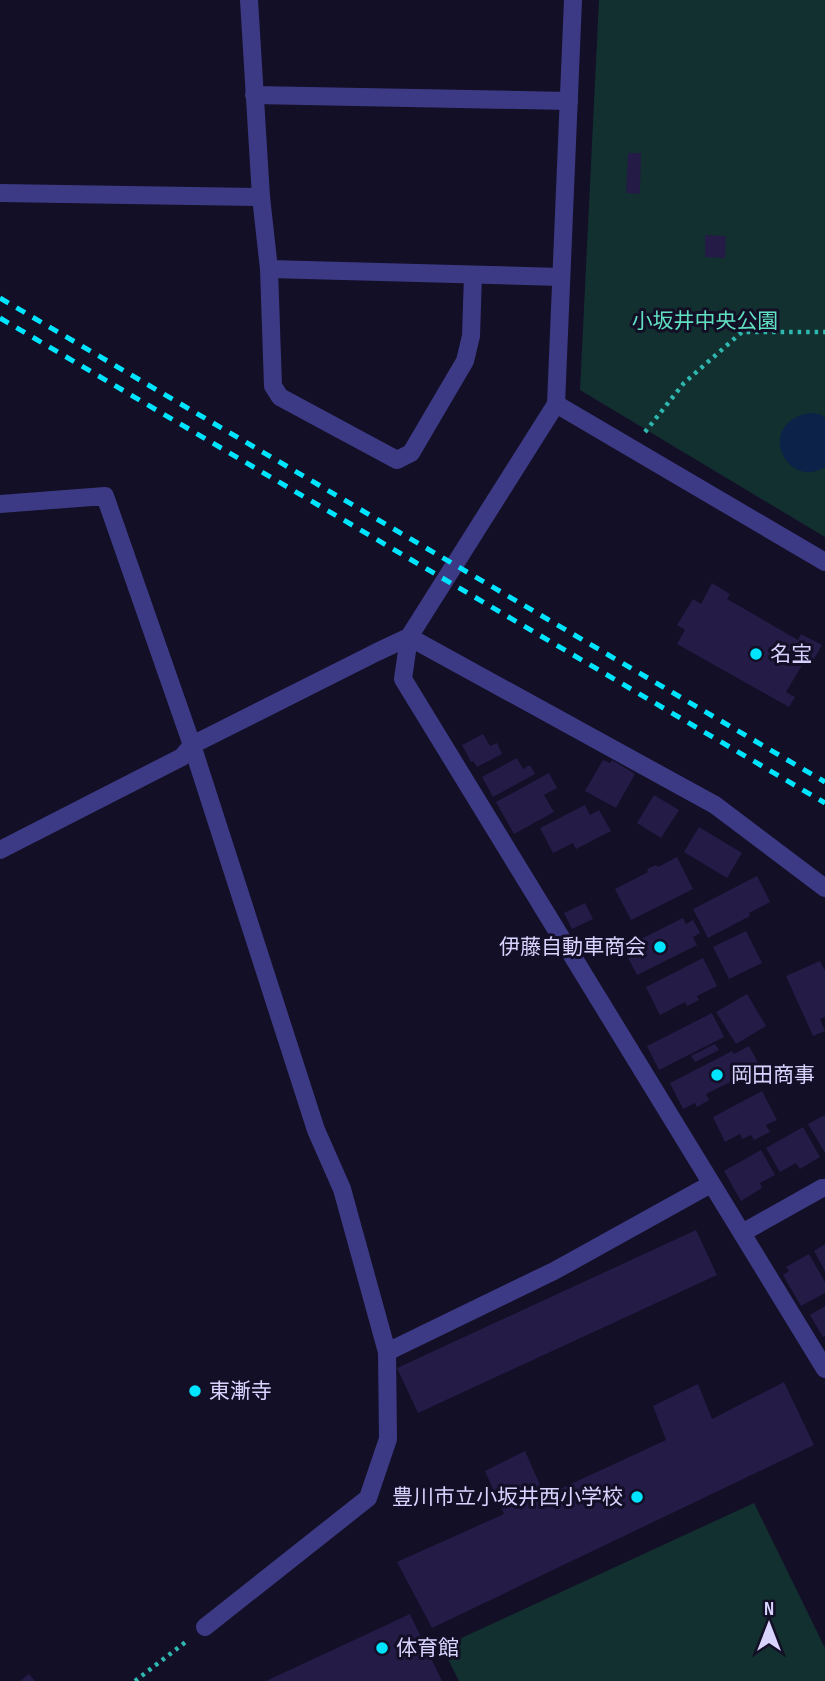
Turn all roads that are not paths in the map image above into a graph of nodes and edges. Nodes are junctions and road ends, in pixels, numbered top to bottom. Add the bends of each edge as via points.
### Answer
1 (249, 0) edge
2 (573, 0) edge
3 (254, 95) junction
4 (569, 101) junction
5 (0, 192) edge
6 (261, 197) junction
7 (269, 269) junction
8 (473, 275) junction
9 (561, 276) junction
10 (556, 404) junction
11 (0, 504) edge
12 (825, 562) edge
13 (409, 637) junction
14 (192, 744) junction
15 (0, 850) edge
16 (825, 888) edge
17 (711, 1184) junction
18 (825, 1188) edge
19 (742, 1233) junction
20 (387, 1352) junction
21 (825, 1369) edge
22 (205, 1627) road end

1 - 3 street
2 - 4 street
3 - 4 street
3 - 6 street
4 - 9 street
5 - 6 street
6 - 7 street
7 - 8 street
7 - 8 street via 273,386 280,397 397,460 411,453 465,361 471,336
8 - 9 street
9 - 10 street
10 - 12 street
10 - 13 street
11 - 14 street via 105,496
13 - 14 street
13 - 16 street via 715,806
13 - 17 street via 403,679
14 - 15 street via 182,757
14 - 20 street via 316,1130 342,1189
17 - 19 street
17 - 20 street via 554,1271
18 - 19 street
19 - 21 street
20 - 22 street via 388,1439 368,1498

